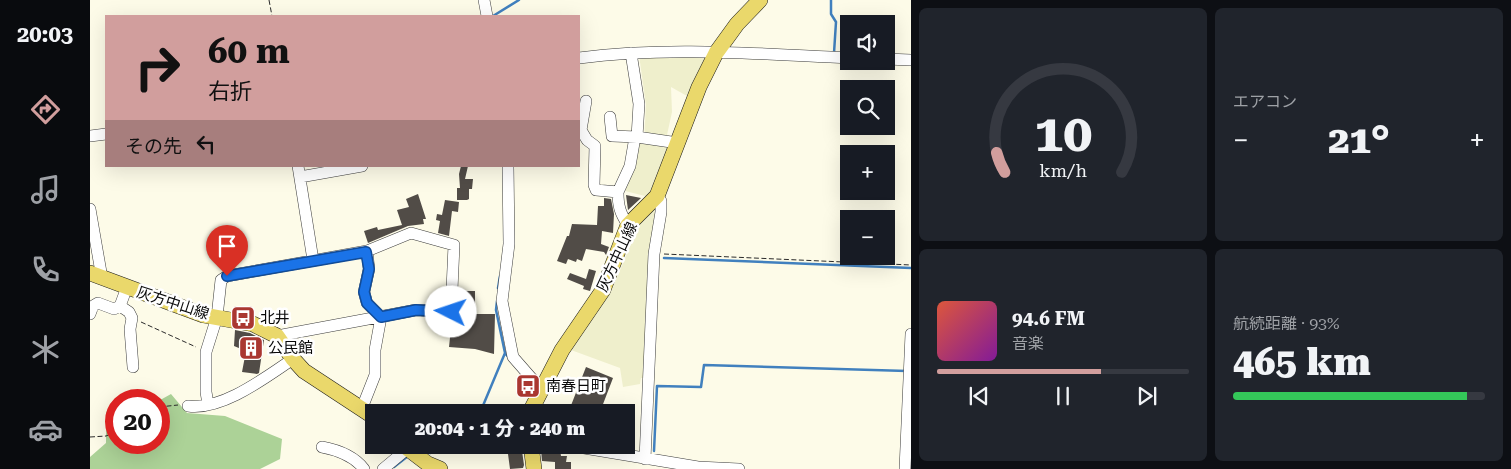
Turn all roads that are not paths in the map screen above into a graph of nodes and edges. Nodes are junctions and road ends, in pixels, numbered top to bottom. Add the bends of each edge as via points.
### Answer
1 (484, 0) edge
2 (760, 0) edge
3 (487, 15) edge
4 (631, 53) junction
5 (716, 53) junction
6 (580, 58) edge
7 (840, 58) edge
8 (895, 59) edge
9 (911, 60) edge
10 (586, 101) dead end
11 (610, 117) dead end
12 (580, 130) edge
13 (105, 134) edge
14 (90, 136) edge
15 (636, 137) junction
16 (678, 143) junction
17 (349, 167) edge
18 (508, 167) edge
19 (299, 171) edge
20 (618, 192) junction
21 (657, 196) junction
22 (90, 209) edge
23 (628, 225) junction
24 (366, 252) junction
25 (313, 260) junction
26 (96, 276) edge
27 (127, 288) junction
28 (120, 306) junction
29 (90, 314) edge
30 (217, 317) junction
31 (381, 317) junction
32 (911, 334) edge
33 (277, 336) junction
34 (293, 358) junction
35 (133, 367) dead end
36 (541, 389) junction
37 (208, 404) junction
38 (370, 404) edge
39 (534, 404) edge
40 (188, 406) road end
41 (365, 410) edge
42 (322, 447) dead end
43 (399, 454) edge
44 (414, 454) edge
45 (532, 454) edge
46 (617, 454) edge
47 (645, 459) junction
48 (698, 468) edge
49 (364, 469) edge
50 (383, 469) edge
51 (440, 469) edge
52 (534, 469) edge
53 (739, 469) edge
54 (905, 469) edge

1 - 3 street
2 - 5 main road, 灰方中山線
4 - 5 street
4 - 6 street
4 - 15 street via 639,104
5 - 7 street
5 - 16 main road, 灰方中山線
8 - 9 street
10 - 12 street
11 - 15 street via 612,136
12 - 20 street via 594,146 596,190
13 - 14 street
15 - 16 street
15 - 20 street via 630,166
16 - 21 main road, 灰方中山線
17 - 19 street
18 - 36 street via 510,244 502,301 513,357
19 - 25 street
20 - 23 street via 620,213
21 - 23 main road, 灰方中山線
21 - 47 street via 661,201 661,212 654,254
22 - 26 street
23 - 36 main road, 灰方中山線 via 603,290 562,350
24 - 25 street
24 - 31 street via 369,269 364,292 367,303
24 - 31 street via 411,233 454,244 451,312 416,310
25 - 30 street via 227,276 221,280
26 - 27 main road, 灰方中山線
27 - 28 street
27 - 30 main road, 灰方中山線 via 203,316
28 - 29 street via 114,308 98,303
28 - 35 street via 130,312 132,318
30 - 33 main road, 灰方中山線 via 253,324
30 - 37 street via 206,352
31 - 33 street
31 - 38 street
32 - 54 street
33 - 34 main road, 灰方中山線
34 - 37 street via 229,398
34 - 41 main road, 灰方中山線 via 304,371
36 - 39 main road, 灰方中山線
37 - 40 street
42 - 49 street via 358,461
43 - 50 street
44 - 51 main road
45 - 52 main road
46 - 47 street
47 - 48 street
48 - 53 street

